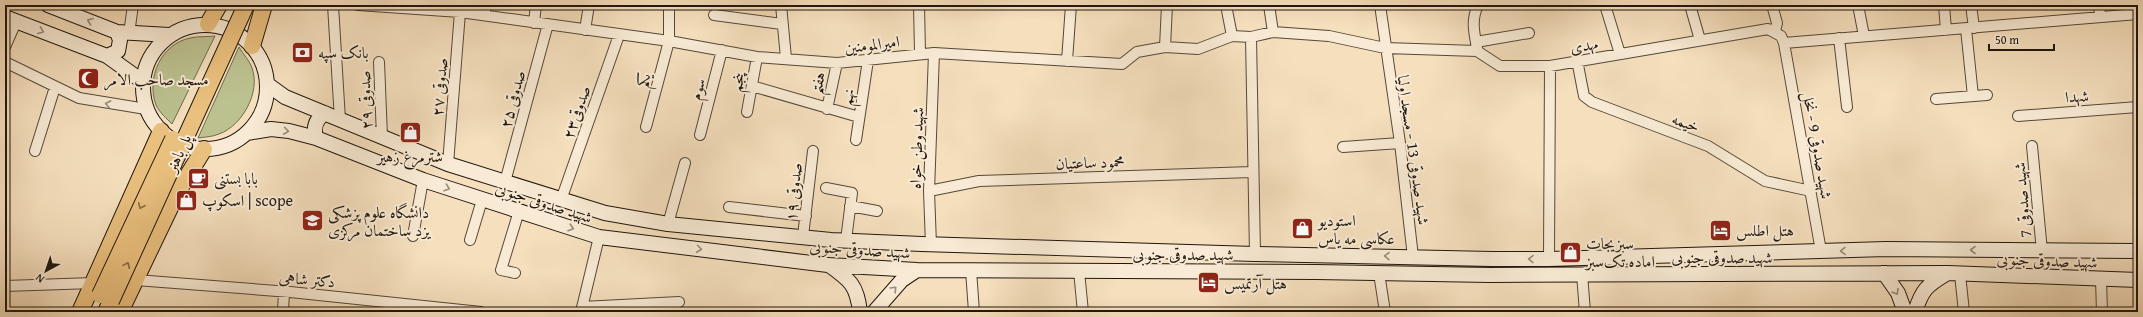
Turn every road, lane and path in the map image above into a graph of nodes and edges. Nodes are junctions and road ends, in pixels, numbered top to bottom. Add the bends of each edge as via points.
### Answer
1 (48, 5) edge
2 (134, 5) edge
3 (219, 5) edge
4 (234, 5) edge
5 (245, 5) edge
6 (333, 5) edge
7 (536, 5) edge
8 (590, 5) edge
9 (669, 5) edge
10 (781, 5) edge
11 (919, 5) edge
12 (1071, 5) edge
13 (1167, 5) edge
14 (1226, 5) edge
15 (1269, 5) edge
16 (1380, 5) edge
17 (1478, 5) edge
18 (1605, 5) edge
19 (1690, 5) edge
20 (1772, 5) edge
21 (1858, 5) edge
22 (1944, 5) edge
23 (1971, 5) edge
24 (2099, 5) edge
25 (364, 6) edge
26 (414, 7) edge
27 (262, 9) edge
28 (485, 10) edge
29 (460, 12) junction
30 (2138, 14) edge
31 (714, 15) dead end
32 (2100, 16) junction
33 (11, 20) edge
34 (534, 23) junction
35 (208, 24) junction
36 (548, 24) junction
37 (782, 24) junction
38 (1970, 28) junction
39 (585, 30) junction
40 (1946, 30) junction
41 (1774, 31) junction
42 (1273, 32) junction
43 (123, 33) junction
44 (1529, 33) dead end
45 (169, 35) junction
46 (619, 35) junction
47 (1232, 36) junction
48 (1864, 36) junction
49 (1251, 37) junction
50 (1839, 38) junction
51 (1700, 40) junction
52 (669, 41) junction
53 (1784, 43) junction
54 (252, 46) junction
55 (1476, 46) junction
56 (5, 47) edge
57 (1165, 47) junction
58 (1385, 48) junction
59 (722, 50) junction
60 (920, 53) junction
61 (934, 53) junction
62 (1620, 54) junction
63 (107, 56) junction
64 (757, 57) junction
65 (786, 58) junction
66 (868, 60) junction
67 (1577, 60) junction
68 (1067, 61) junction
69 (5, 62) edge
70 (379, 62) dead end
71 (837, 63) junction
72 (1550, 66) junction
73 (142, 80) junction
74 (267, 84) junction
75 (752, 86) junction
76 (55, 87) junction
77 (1987, 95) dead end
78 (1973, 96) junction
79 (1936, 99) dead end
80 (2138, 106) edge
81 (1847, 107) dead end
82 (827, 109) junction
83 (146, 110) junction
84 (747, 112) dead end
85 (325, 113) junction
86 (2018, 116) dead end
87 (859, 117) junction
88 (340, 120) junction
89 (646, 126) dead end
90 (161, 131) junction
91 (247, 133) junction
92 (700, 135) dead end
93 (382, 137) junction
94 (316, 138) junction
95 (856, 140) dead end
96 (1400, 143) junction
97 (2032, 146) dead end
98 (1343, 147) dead end
99 (204, 149) junction
100 (35, 151) dead end
101 (813, 151) dead end
102 (685, 163) dead end
103 (448, 164) junction
104 (1252, 172) junction
105 (142, 175) junction
106 (423, 180) junction
107 (505, 182) junction
108 (826, 188) dead end
109 (929, 191) junction
110 (1811, 192) junction
111 (178, 193) junction
112 (482, 200) junction
113 (561, 200) junction
114 (850, 206) junction
115 (729, 207) dead end
116 (519, 211) junction
117 (877, 211) dead end
118 (806, 216) junction
119 (668, 224) junction
120 (413, 236) dead end
121 (803, 236) junction
122 (598, 237) junction
123 (470, 240) dead end
124 (846, 240) junction
125 (931, 245) junction
126 (2042, 250) junction
127 (1822, 251) junction
128 (2138, 251) edge
129 (1255, 254) junction
130 (1317, 255) junction
131 (1413, 257) junction
132 (1549, 259) junction
133 (828, 265) junction
134 (917, 270) junction
135 (971, 270) junction
136 (1079, 270) junction
137 (1316, 272) junction
138 (515, 273) dead end
139 (1379, 273) junction
140 (1884, 273) junction
141 (1582, 274) junction
142 (1954, 274) junction
143 (2101, 279) junction
144 (136, 280) junction
145 (2138, 280) edge
146 (5, 286) edge
147 (284, 292) junction
148 (106, 300) edge
149 (679, 302) dead end
150 (581, 309) edge
151 (80, 312) edge
152 (91, 312) edge
153 (284, 312) edge
154 (476, 312) edge
155 (860, 312) edge
156 (874, 312) edge
157 (974, 312) edge
158 (1083, 312) edge
159 (1385, 312) edge
160 (1585, 312) edge
161 (1906, 312) edge
162 (1916, 312) edge
163 (1964, 312) edge
164 (2102, 312) edge

43 -> 1 main road
2 - 43 street
3 - 35 main road
4 -> 148 main road, پل باهنر, bridge
5 - 27 main road
148 -> 5 main road, پل باهنر, bridge
6 - 88 street
7 - 34 street
8 - 39 street
9 - 52 street, یکم
10 - 37 street
11 - 60 street
12 - 68 street
13 - 57 street
14 - 47 street
15 - 42 street
16 - 58 street, شهید صدوقی 13 - مسجد اولیا
17 - 55 street via 1474,14 1473,30
18 - 62 street
19 - 51 street
20 - 41 street via 1777,23
21 - 48 street
22 - 40 street
23 - 38 street
24 - 32 street
25 - 26 street, امیرالمومنین
26 - 29 street, امیرالمومنین
27 - 54 main road
28 - 29 street, امیرالمومنین
28 - 34 street, امیرالمومنین
29 - 103 street, صدوقی ۲۷
30 - 32 street
31 - 37 street
32 - 38 street
33 - 56 street
33 -> 63 main road
34 - 36 street, امیرالمومنین
35 - 45 main road via 188,27
35 - 54 main road via 232,31
36 - 39 street, امیرالمومنین
36 - 107 street, صدوقی ۲۵
37 - 65 street
38 - 40 street
38 - 78 street
39 - 46 street, امیرالمومنین
40 - 48 street
41 - 51 street, مهدی via 1768,29
41 - 53 street via 1781,36
42 - 49 street, امیرالمومنین
42 - 58 street, امیرالمومنین via 1329,36
43 - 45 main road
43 - 63 main road via 118,51
44 - 55 street
45 - 73 main road via 151,55
46 - 52 street, امیرالمومنین
46 - 113 street, صدوقی۲۳
47 - 49 street, امیرالمومنین
47 - 57 street, امیرالمومنین via 1198,49
48 - 50 street
49 - 104 street
50 - 53 street
50 - 81 street
51 - 62 street, مهدی
52 - 59 street, امیرالمومنین
52 - 89 street, یکم
53 - 110 street, شهید صدوقی 9 - نخل
54 - 74 main road via 263,64
55 - 58 street
55 - 72 street, مهدی via 1500,66
57 - 68 street, امیرالمومنین via 1137,52 1122,64
58 - 96 street, شهید صدوقی 13 - مسجد اولیا
59 - 64 street, امیرالمومنین
59 - 92 street, سوم
60 - 61 street, امیرالمومنین
60 - 66 street, امیرالمومنین
61 - 68 street, امیرالمومنین
61 - 109 street, شهید وطن خواه
62 - 67 street, مهدی
63 - 73 main road
64 - 65 street, امیرالمومنین
64 - 75 street, پنجم
65 - 71 street, امیرالمومنین
66 - 71 street, امیرالمومنین
66 - 87 street, نهم
67 - 72 street, مهدی
67 - 110 street, خیمه via 1584,96 1592,102 1708,146 1765,181
69 - 76 street
70 - 93 street, صدوقی ۲۹
71 - 82 street, هفتم
72 - 132 street
73 - 83 main road
74 - 85 main road, شهید صدوقی جنوبی via 285,98
74 - 91 main road via 263,111
75 - 82 street
75 - 84 street, پنجم
83 -> 76 street via 79,98
76 - 100 street
77 - 78 street
78 - 79 street
80 - 86 street, شهدا
82 - 87 street
83 - 90 main road
85 - 88 main road, شهید صدوقی جنوبی
85 - 94 main road via 315,125
87 - 95 street, نهم
88 - 93 main road, شهید صدوقی جنوبی
90 - 99 main road via 180,144
90 - 105 main road
91 -> 94 main road, شهید صدوقی جنوبی via 271,129
91 - 99 main road via 227,145
93 - 103 main road, شهید صدوقی جنوبی
94 - 106 main road, شهید صدوقی جنوبی
96 - 98 street
96 - 131 street, شهید صدوقی 13 - مسجد اولیا
97 - 126 street, شهید صدوقی 7
99 - 111 main road
101 - 118 street, صدوقی ۱۹
102 - 119 street
103 - 107 main road, شهید صدوقی جنوبی
104 - 109 street, محمود ساعتیان via 979,181
104 - 129 street
105 - 111 main road
105 - 148 main road
106 -> 112 main road, شهید صدوقی جنوبی
106 - 120 street
107 - 113 main road, شهید صدوقی جنوبی
108 - 114 street via 852,192
109 - 125 street, شهید وطن خواه
110 - 127 street, شهید صدوقی 9 - نخل
111 - 144 main road
112 - 116 main road, شهید صدوقی جنوبی
112 - 123 street
113 - 119 main road, شهید صدوقی جنوبی via 605,213
114 - 117 street
114 - 124 street
115 - 118 street
116 -> 122 main road, شهید صدوقی جنوبی
116 - 138 street via 501,270
118 - 121 street, صدوقی ۱۹
119 - 121 main road, شهید صدوقی جنوبی
121 - 124 main road, شهید صدوقی جنوبی
122 -> 133 main road, شهید صدوقی جنوبی
122 - 150 street
124 - 125 main road, شهید صدوقی جنوبی
125 - 129 main road, شهید صدوقی جنوبی
126 -> 127 main road, شهید صدوقی جنوبی
126 - 128 main road, شهید صدوقی جنوبی
127 - 132 main road, شهید صدوقی جنوبی
129 - 130 main road, شهید صدوقی جنوبی
131 -> 130 main road, شهید صدوقی جنوبی
130 - 137 main road
132 -> 131 main road, شهید صدوقی جنوبی
133 - 134 main road, شهید صدوقی جنوبی
133 - 155 main road via 848,279 855,288
134 - 135 main road, شهید صدوقی جنوبی
156 -> 134 main road via 902,280
135 - 136 main road, شهید صدوقی جنوبی
135 - 157 street
136 - 137 main road, شهید صدوقی جنوبی
136 - 158 street
137 - 139 main road, شهید صدوقی جنوبی
139 - 141 main road, شهید صدوقی جنوبی
139 - 159 street
140 - 141 main road, شهید صدوقی جنوبی
140 - 142 main road, شهید صدوقی جنوبی
140 -> 161 main road via 1898,293
141 - 160 street
142 - 143 main road, شهید صدوقی جنوبی
142 - 162 main road via 1928,285 1921,295
142 - 163 street
143 - 145 main road, شهید صدوقی جنوبی
143 - 164 street
144 - 147 street, دکتر شاهی
144 - 148 main road
146 - 148 street
147 - 153 street
147 - 154 street, دکتر شاهی
148 - 151 main road
148 - 152 main road
149 - 150 street

